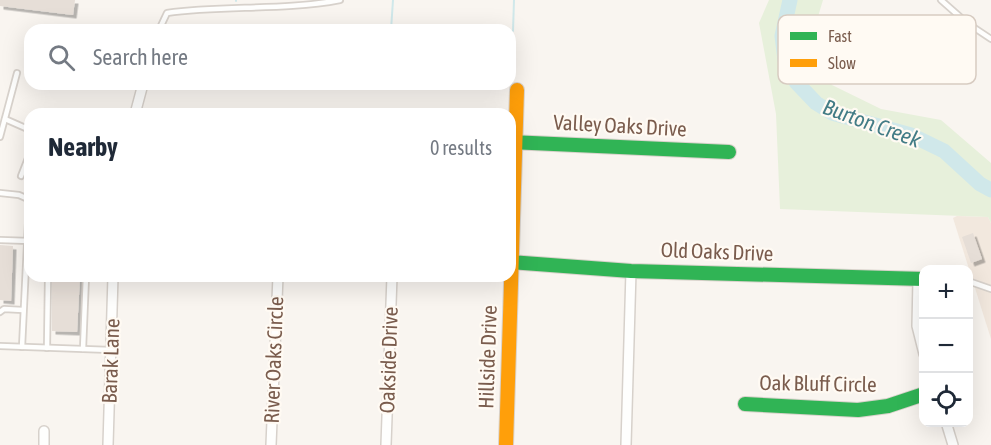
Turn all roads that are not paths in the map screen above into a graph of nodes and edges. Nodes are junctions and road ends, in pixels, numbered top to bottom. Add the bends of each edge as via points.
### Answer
1 (340, 0) edge
2 (941, 0) edge
3 (959, 15) edge
4 (162, 24) edge
5 (976, 29) edge
6 (991, 39) edge
7 (17, 73) dead end
8 (141, 90) edge
9 (517, 90) dead end
10 (137, 108) edge
11 (516, 108) edge
12 (5, 118) junction
13 (24, 127) edge
14 (0, 137) edge
15 (516, 142) edge
16 (729, 152) dead end
17 (24, 168) edge
18 (21, 176) dead end
19 (0, 193) edge
20 (24, 197) edge
21 (0, 240) edge
22 (24, 241) edge
23 (516, 262) edge
24 (631, 271) junction
25 (919, 279) edge
26 (25, 282) edge
27 (48, 282) edge
28 (86, 282) edge
29 (113, 282) edge
30 (278, 282) edge
31 (392, 282) edge
32 (510, 282) edge
33 (973, 282) edge
34 (991, 289) edge
35 (919, 302) edge
36 (23, 310) junction
37 (0, 312) edge
38 (919, 334) edge
39 (0, 346) edge
40 (22, 347) junction
41 (47, 348) junction
42 (83, 349) junction
43 (111, 350) junction
44 (919, 396) edge
45 (745, 404) dead end
46 (947, 427) edge
47 (44, 431) dead end
48 (44, 445) edge
49 (108, 445) edge
50 (271, 445) edge
51 (386, 445) edge
52 (506, 445) edge
53 (626, 445) edge
54 (953, 445) edge

1 - 4 lane via 167,13
2 - 3 lane
5 - 6 lane
7 - 12 lane
8 - 10 street
9 - 11 street, Hillside Drive
12 - 13 lane
12 - 14 lane
15 - 16 street, Valley Oaks Drive
17 - 18 lane
19 - 20 lane
21 - 22 lane
23 - 24 street, Old Oaks Drive
24 - 25 street, Old Oaks Drive
24 - 53 street
26 - 36 lane
27 - 41 lane
28 - 42 lane
29 - 43 street, Barak Lane
30 - 50 street, River Oaks Circle
31 - 51 street, Oakside Drive
32 - 52 street, Hillside Drive
33 - 34 lane
35 - 38 street
36 - 37 lane
36 - 40 lane
39 - 40 lane
40 - 41 lane
41 - 42 lane
42 - 43 lane
43 - 49 street, Barak Lane
44 - 45 street, Oak Bluff Circle via 858,410
46 - 54 street
47 - 48 street

